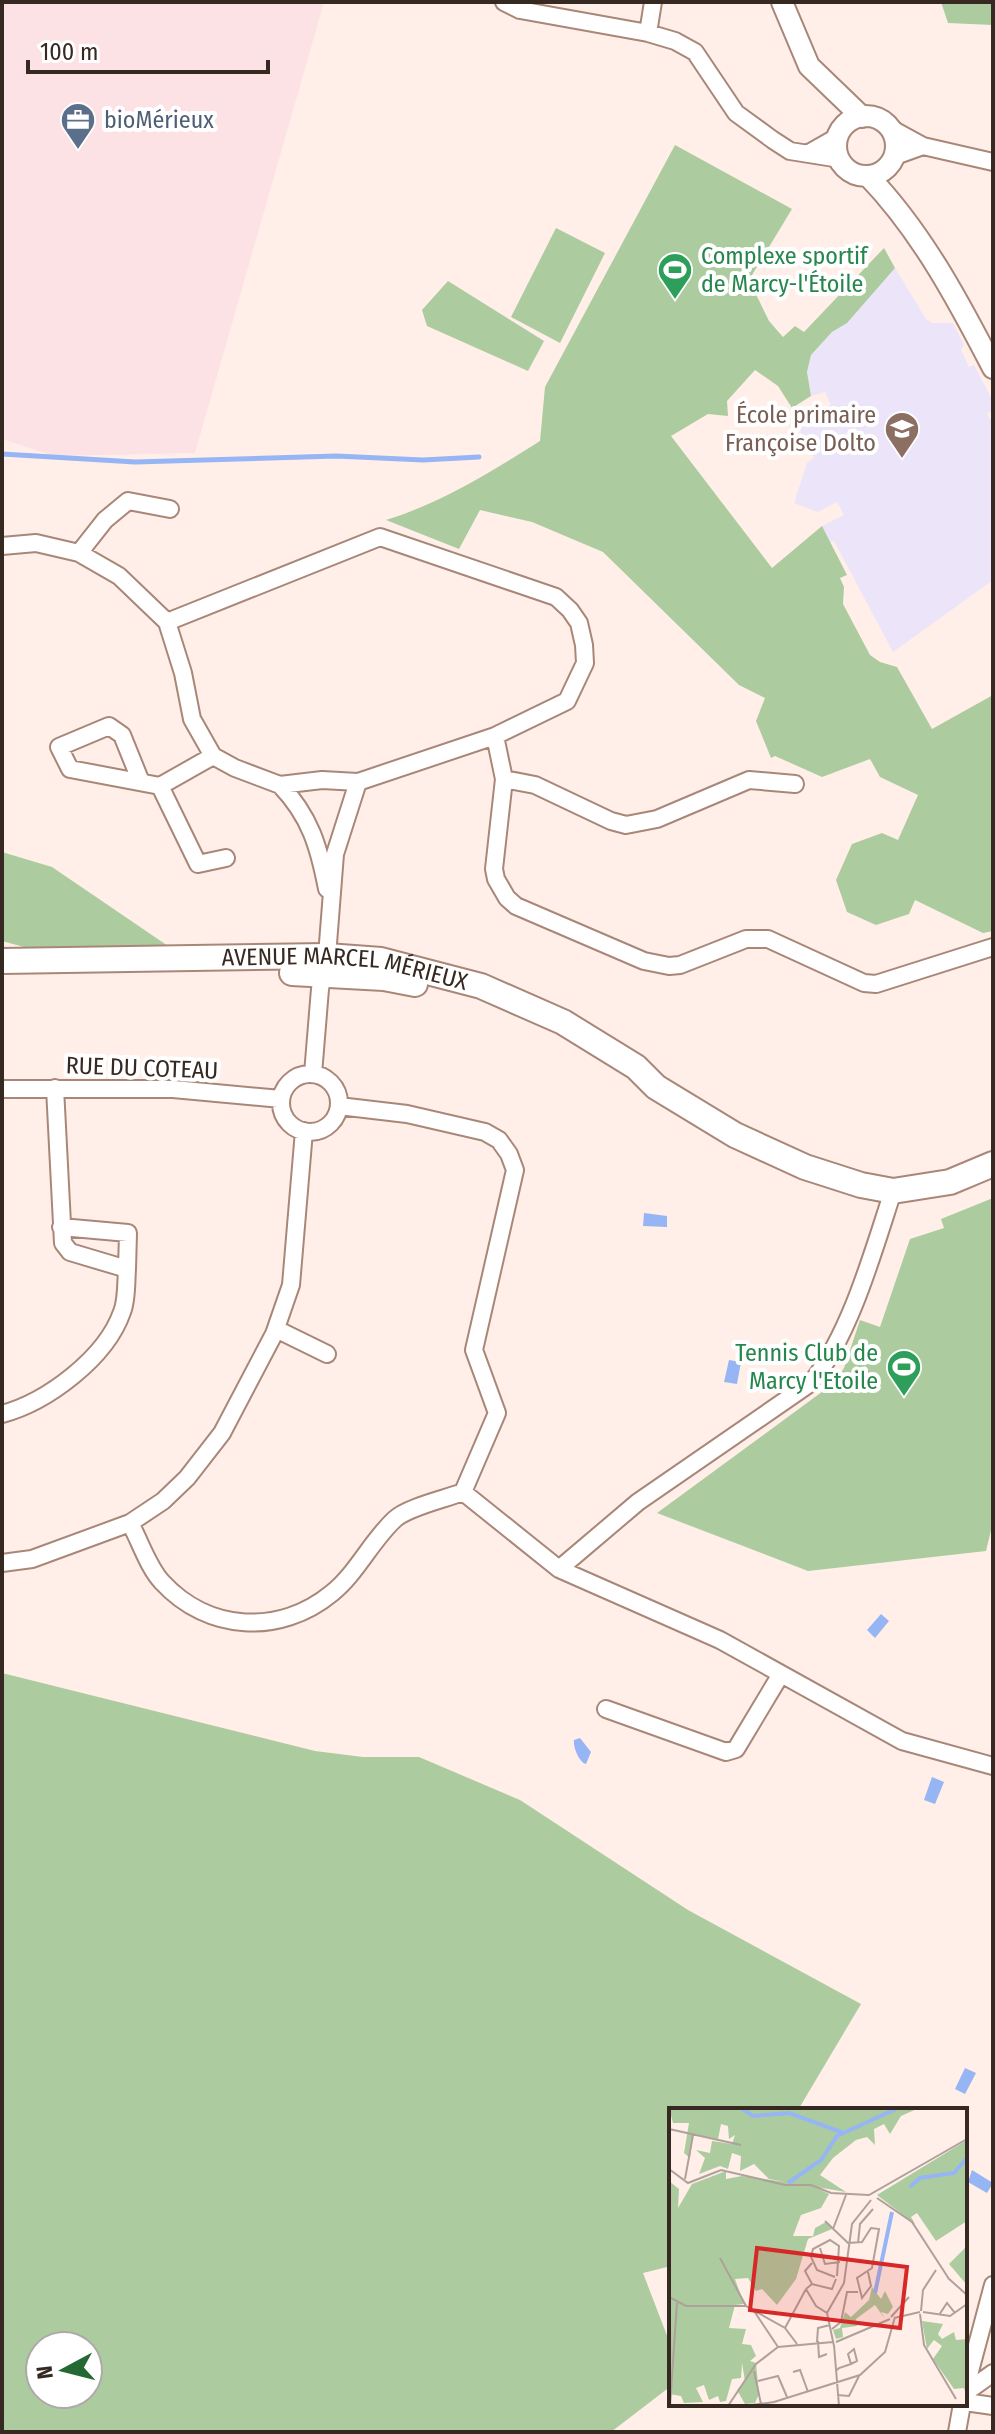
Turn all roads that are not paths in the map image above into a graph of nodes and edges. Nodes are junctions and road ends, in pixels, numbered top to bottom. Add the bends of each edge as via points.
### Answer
1 (504, 2) edge
2 (653, 2) edge
3 (782, 2) edge
4 (648, 33) junction
5 (830, 88) junction
6 (862, 117) junction
7 (890, 128) junction
8 (841, 131) junction
9 (923, 146) junction
10 (809, 153) junction
11 (840, 159) junction
12 (893, 159) junction
13 (993, 162) edge
14 (868, 176) junction
15 (894, 203) junction
16 (993, 368) edge
17 (170, 509) dead end
18 (2, 546) edge
19 (79, 553) junction
20 (167, 622) junction
21 (495, 736) junction
22 (213, 756) junction
23 (504, 779) junction
24 (141, 782) junction
25 (358, 782) junction
26 (795, 784) dead end
27 (280, 785) junction
28 (160, 786) junction
29 (226, 858) dead end
30 (330, 906) junction
31 (993, 947) edge
32 (2, 961) edge
33 (324, 965) junction
34 (2, 976) edge
35 (313, 1074) junction
36 (55, 1088) junction
37 (2, 1089) edge
38 (281, 1099) junction
39 (339, 1106) junction
40 (304, 1131) junction
41 (993, 1164) edge
42 (893, 1191) junction
43 (61, 1227) junction
44 (127, 1269) junction
45 (276, 1329) junction
46 (327, 1354) dead end
47 (2, 1414) edge
48 (463, 1492) junction
49 (130, 1523) junction
50 (2, 1563) edge
51 (559, 1569) junction
52 (781, 1674) junction
53 (606, 1709) dead end
54 (993, 1766) edge
55 (993, 2285) edge
56 (993, 2373) edge
57 (967, 2383) edge
58 (967, 2390) edge
59 (967, 2403) edge
60 (963, 2406) edge
61 (993, 2406) edge
62 (957, 2432) edge

1 - 4 street via 520,10
2 - 4 street
3 - 5 street via 809,66
4 - 10 street via 695,52 736,113 790,151
5 - 6 street
5 - 8 street
6 - 7 street via 873,117
6 - 8 street
7 - 9 street
7 - 12 street via 896,146
8 - 10 street
8 - 11 street
9 - 12 street
9 - 13 street
10 - 11 street
11 - 14 street via 851,172
12 - 14 street via 885,170
12 - 15 street
14 - 15 street
15 - 16 street via 954,293
17 - 19 street via 128,501
18 - 19 street via 36,543
19 - 20 street via 119,576
20 - 21 street via 380,537 556,597 579,623 585,663 576,684 567,701
20 - 22 street via 192,719
21 - 23 street
21 - 25 street
22 - 27 street
22 - 28 street
23 - 26 street via 535,785 626,825 657,819 749,780
23 - 31 street via 494,869 507,898 644,961 680,965 756,937 876,984
24 - 24 street via 70,769 59,747 109,726 122,735
24 - 28 street
25 - 27 street
25 - 30 street via 335,854
27 - 30 street via 310,826
28 - 29 street via 198,864
30 - 33 street
32 - 33 main road, AVENUE MARCEL MÉRIEUX
33 - 34 main road, AVENUE MARCEL MÉRIEUX
33 - 35 street
33 - 42 main road, AVENUE MARCEL MÉRIEUX via 478,998 630,1079 656,1087 735,1135 805,1167
35 - 38 street via 290,1081
35 - 39 street via 332,1084
36 - 37 street, RUE DU COTEAU
36 - 38 street, RUE DU COTEAU via 173,1089
36 - 43 street
38 - 40 street via 285,1118
39 - 40 street via 326,1128
39 - 48 street via 407,1114 485,1132 499,1140 515,1170 474,1350 497,1413
40 - 45 street via 291,1285
41 - 42 main road, AVENUE MARCEL MÉRIEUX via 950,1182
42 - 51 street via 829,1360 812,1382 638,1502
43 - 44 street via 70,1252
43 - 44 street via 128,1233
44 - 47 street via 123,1312 86,1364 42,1397
45 - 46 street
45 - 49 street via 222,1433 171,1494
48 - 49 street via 397,1517 346,1579 310,1610 260,1624 202,1611 179,1598 159,1579
48 - 51 street
49 - 50 street via 32,1559
51 - 52 street via 720,1640
52 - 53 street via 736,1749 726,1752
52 - 54 street via 902,1741
55 - 57 street
56 - 58 street
59 - 61 street
60 - 62 street

